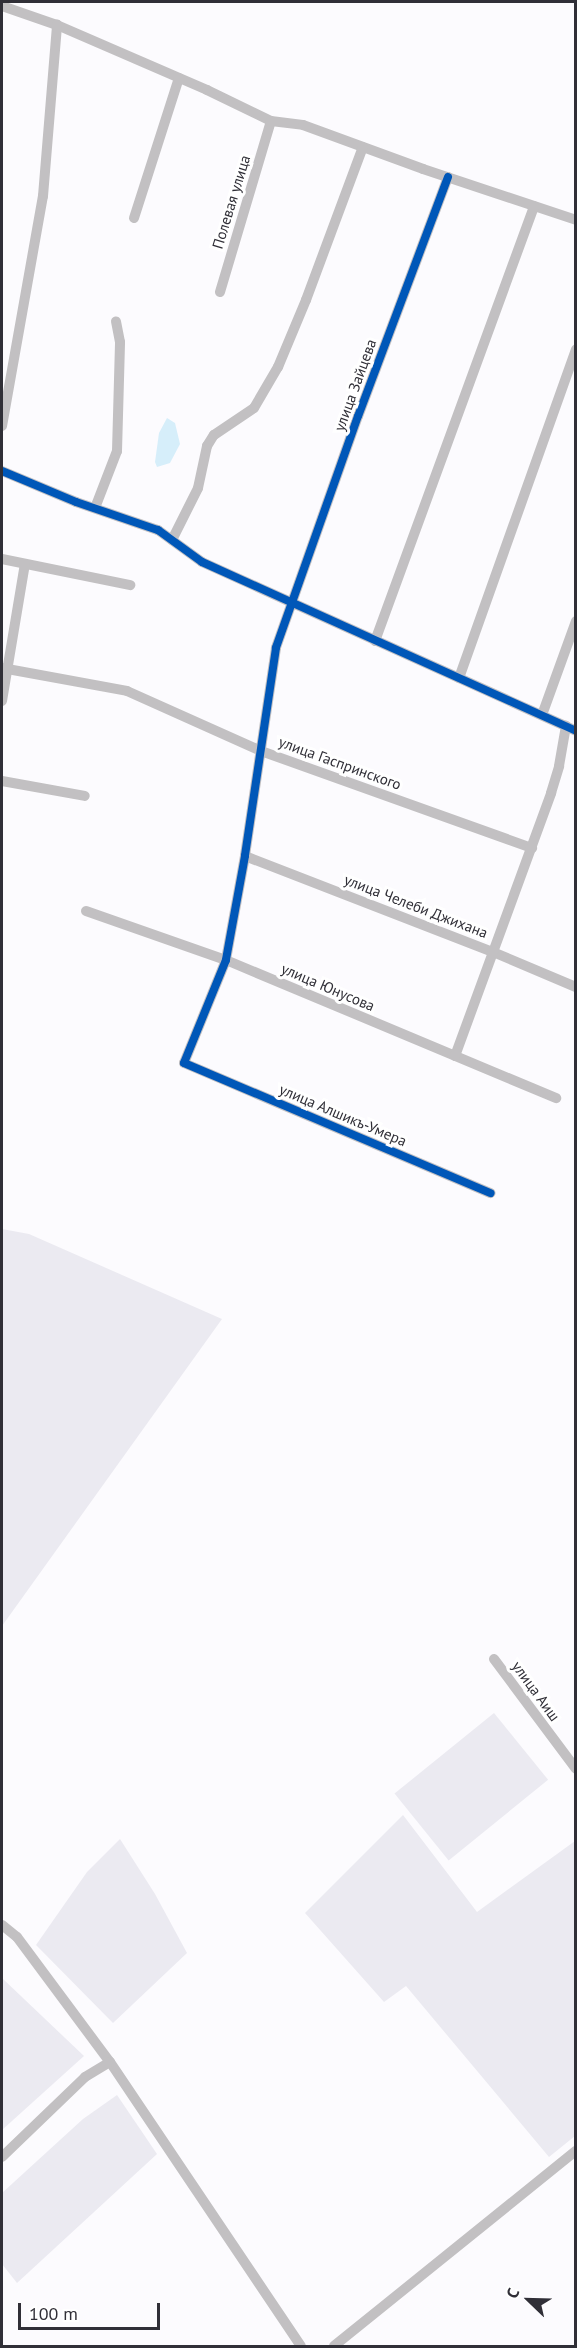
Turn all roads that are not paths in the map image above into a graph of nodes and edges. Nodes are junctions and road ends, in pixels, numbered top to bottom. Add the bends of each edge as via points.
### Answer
1 (2, 6) edge
2 (57, 25) junction
3 (179, 78) junction
4 (271, 121) junction
5 (363, 147) junction
6 (447, 177) junction
7 (534, 206) junction
8 (134, 218) dead end
9 (576, 220) edge
10 (220, 292) dead end
11 (116, 321) dead end
12 (576, 350) edge
13 (2, 426) edge
14 (2, 471) edge
15 (94, 508) junction
16 (172, 540) junction
17 (2, 559) edge
18 (25, 564) junction
19 (130, 585) dead end
20 (291, 602) junction
21 (576, 621) edge
22 (375, 641) junction
23 (4, 669) edge
24 (459, 678) junction
25 (2, 701) edge
26 (542, 715) junction
27 (571, 729) edge
28 (261, 751) junction
29 (2, 780) edge
30 (85, 796) dead end
31 (532, 848) junction
32 (245, 856) junction
33 (86, 911) dead end
34 (493, 952) junction
35 (226, 960) junction
36 (576, 987) edge
37 (455, 1056) junction
38 (184, 1063) joint
39 (556, 1098) dead end
40 (491, 1193) dead end
41 (494, 1659) dead end
42 (576, 1769) edge
43 (2, 1925) edge
44 (110, 2062) junction
45 (576, 2151) edge
46 (2, 2157) edge
47 (301, 2346) edge
48 (334, 2346) edge

1 - 2 street
2 - 3 street
2 - 13 street via 43,196
3 - 4 street
3 - 8 street
4 - 5 street via 303,125
4 - 10 street, Полевая улица
5 - 6 street
5 - 16 street via 278,367 254,408 214,435 207,446 198,488
6 - 7 street
6 - 20 street, улица Зайцева
7 - 9 street
7 - 22 street
11 - 15 street via 120,342 117,451
12 - 24 street
14 - 15 street
15 - 16 street via 158,530
16 - 20 street via 202,562
17 - 18 street
18 - 19 street
18 - 23 street
20 - 22 street
20 - 28 street, улица Зайцева via 272,667
21 - 26 street
22 - 24 street
23 - 25 street
23 - 28 street, улица Гаспринского via 127,691
24 - 26 street
26 - 27 street
27 - 31 street
28 - 31 street, улица Гаспринского
28 - 32 street, улица Зайцева
29 - 30 street
31 - 34 street
32 - 34 street, улица Челеби Джихана
32 - 35 street, улица Зайцева
33 - 35 street, улица Юнусова
34 - 36 street, улица Челеби Джихана
34 - 37 street
35 - 37 street, улица Юнусова
35 - 38 street, улица Зайцева
37 - 39 street, улица Юнусова
38 - 40 street, улица Алшикъ-Умера
41 - 42 street, улица Аиш
43 - 44 street via 17,1937
44 - 46 street via 85,2077
44 - 47 street
45 - 48 street

